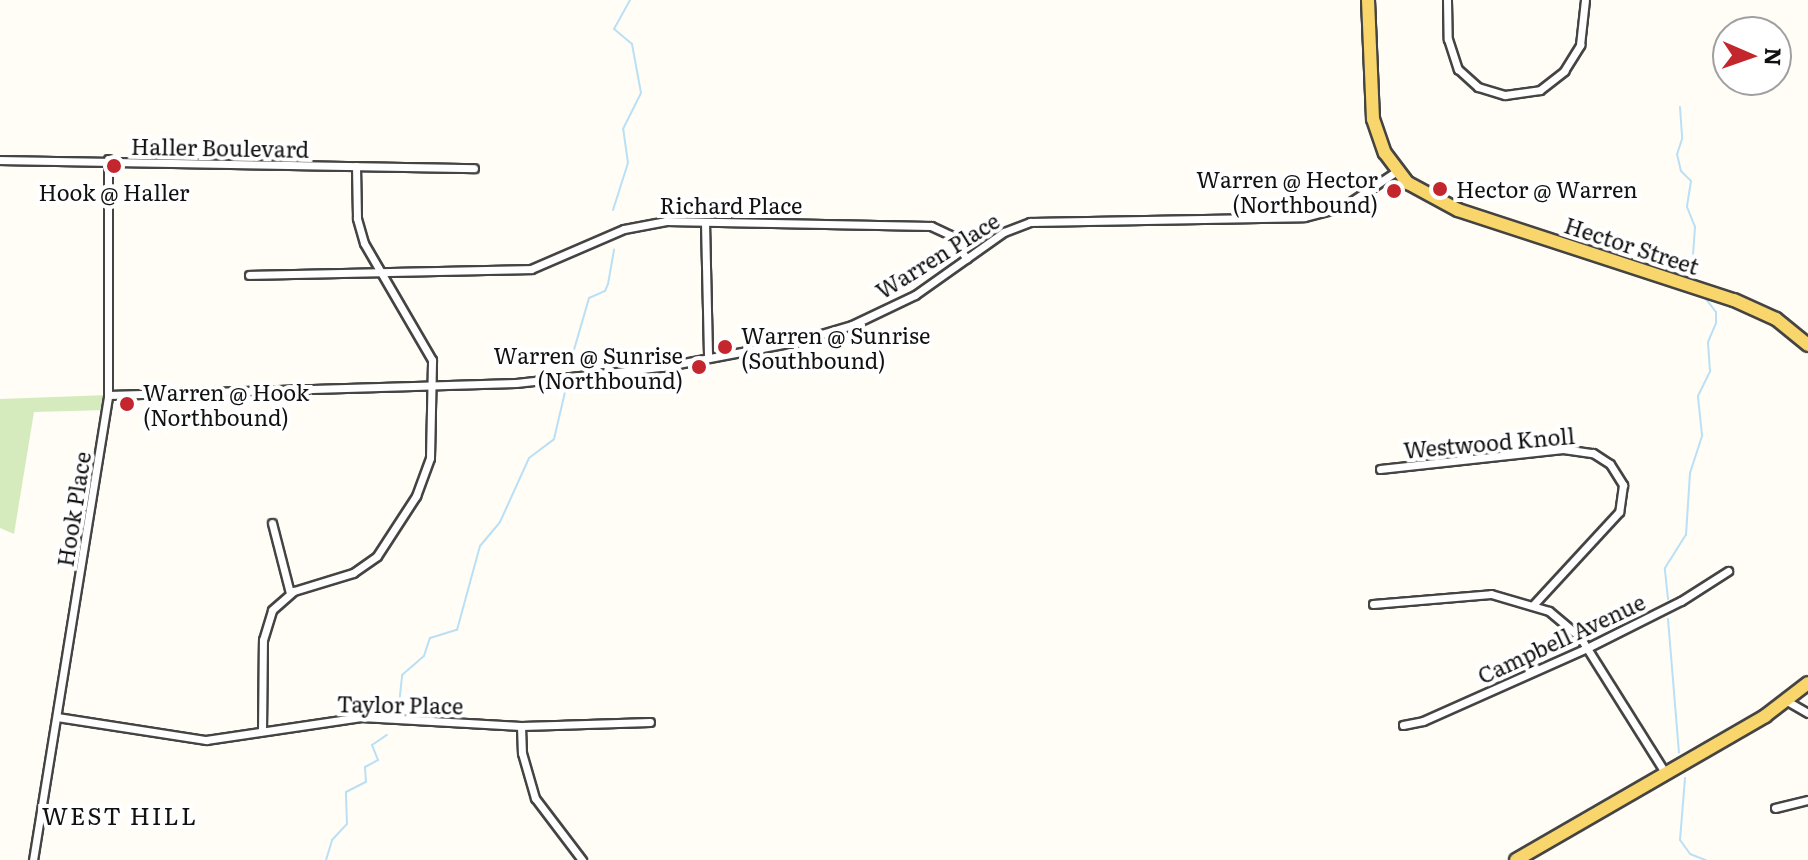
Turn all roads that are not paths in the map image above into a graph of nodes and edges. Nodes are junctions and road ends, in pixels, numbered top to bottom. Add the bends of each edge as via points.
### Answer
1 (1368, 0) edge
2 (1447, 0) edge
3 (1585, 0) edge
4 (108, 159) junction
5 (0, 160) edge
6 (356, 166) junction
7 (474, 168) dead end
8 (1397, 171) junction
9 (705, 222) junction
10 (967, 259) junction
11 (382, 273) junction
12 (249, 275) dead end
13 (1808, 345) edge
14 (708, 358) junction
15 (433, 387) junction
16 (108, 395) junction
17 (1380, 469) dead end
18 (272, 523) dead end
19 (1728, 571) dead end
20 (290, 593) junction
21 (1373, 604) dead end
22 (1534, 604) junction
23 (1587, 648) junction
24 (1808, 683) edge
25 (1787, 701) junction
26 (1808, 713) edge
27 (57, 717) junction
28 (650, 722) dead end
29 (1403, 725) dead end
30 (521, 726) junction
31 (262, 731) junction
32 (1666, 774) junction
33 (1808, 800) edge
34 (1775, 808) dead end
35 (33, 860) edge
36 (582, 860) edge
37 (1516, 860) edge

1 - 8 main road via 1373,119
2 - 3 street via 1448,39 1458,69 1478,87 1505,95 1540,90 1564,71 1580,45
4 - 5 street, Haller Boulevard
4 - 6 street, Haller Boulevard via 147,166
4 - 16 street, Hook Place
6 - 7 street, Haller Boulevard
6 - 11 street via 360,232
8 - 10 street, Warren Place via 1360,198 1324,214 1038,220 1011,229
8 - 13 main road, Hector Street via 1422,193 1458,210 1744,304 1776,319
9 - 10 street, Richard Place via 931,226 950,235
9 - 11 street, Richard Place via 632,226 531,269
9 - 14 street
10 - 14 street, Warren Place via 915,295 852,325
11 - 12 street, Richard Place
11 - 15 street via 427,345
14 - 15 street, Warren Place via 565,381
15 - 16 street, Warren Place
15 - 20 street via 427,472 385,547 353,573
16 - 27 street, Hook Place
17 - 22 street, Westwood Knoll via 1563,449 1593,453 1610,464 1623,485 1619,512
18 - 20 street
19 - 23 street, Campbell Avenue
20 - 31 street via 272,610 264,633
21 - 22 street via 1468,594
22 - 23 street via 1561,619
23 - 29 street, Campbell Avenue via 1423,721
23 - 32 street
24 - 25 main road
25 - 26 street
25 - 32 main road
27 - 31 street, Taylor Place via 190,739
27 - 35 street, Hook Place
28 - 30 street, Taylor Place
30 - 31 street, Taylor Place via 361,717
30 - 36 street via 522,753 535,798
32 - 37 main road
33 - 34 street

